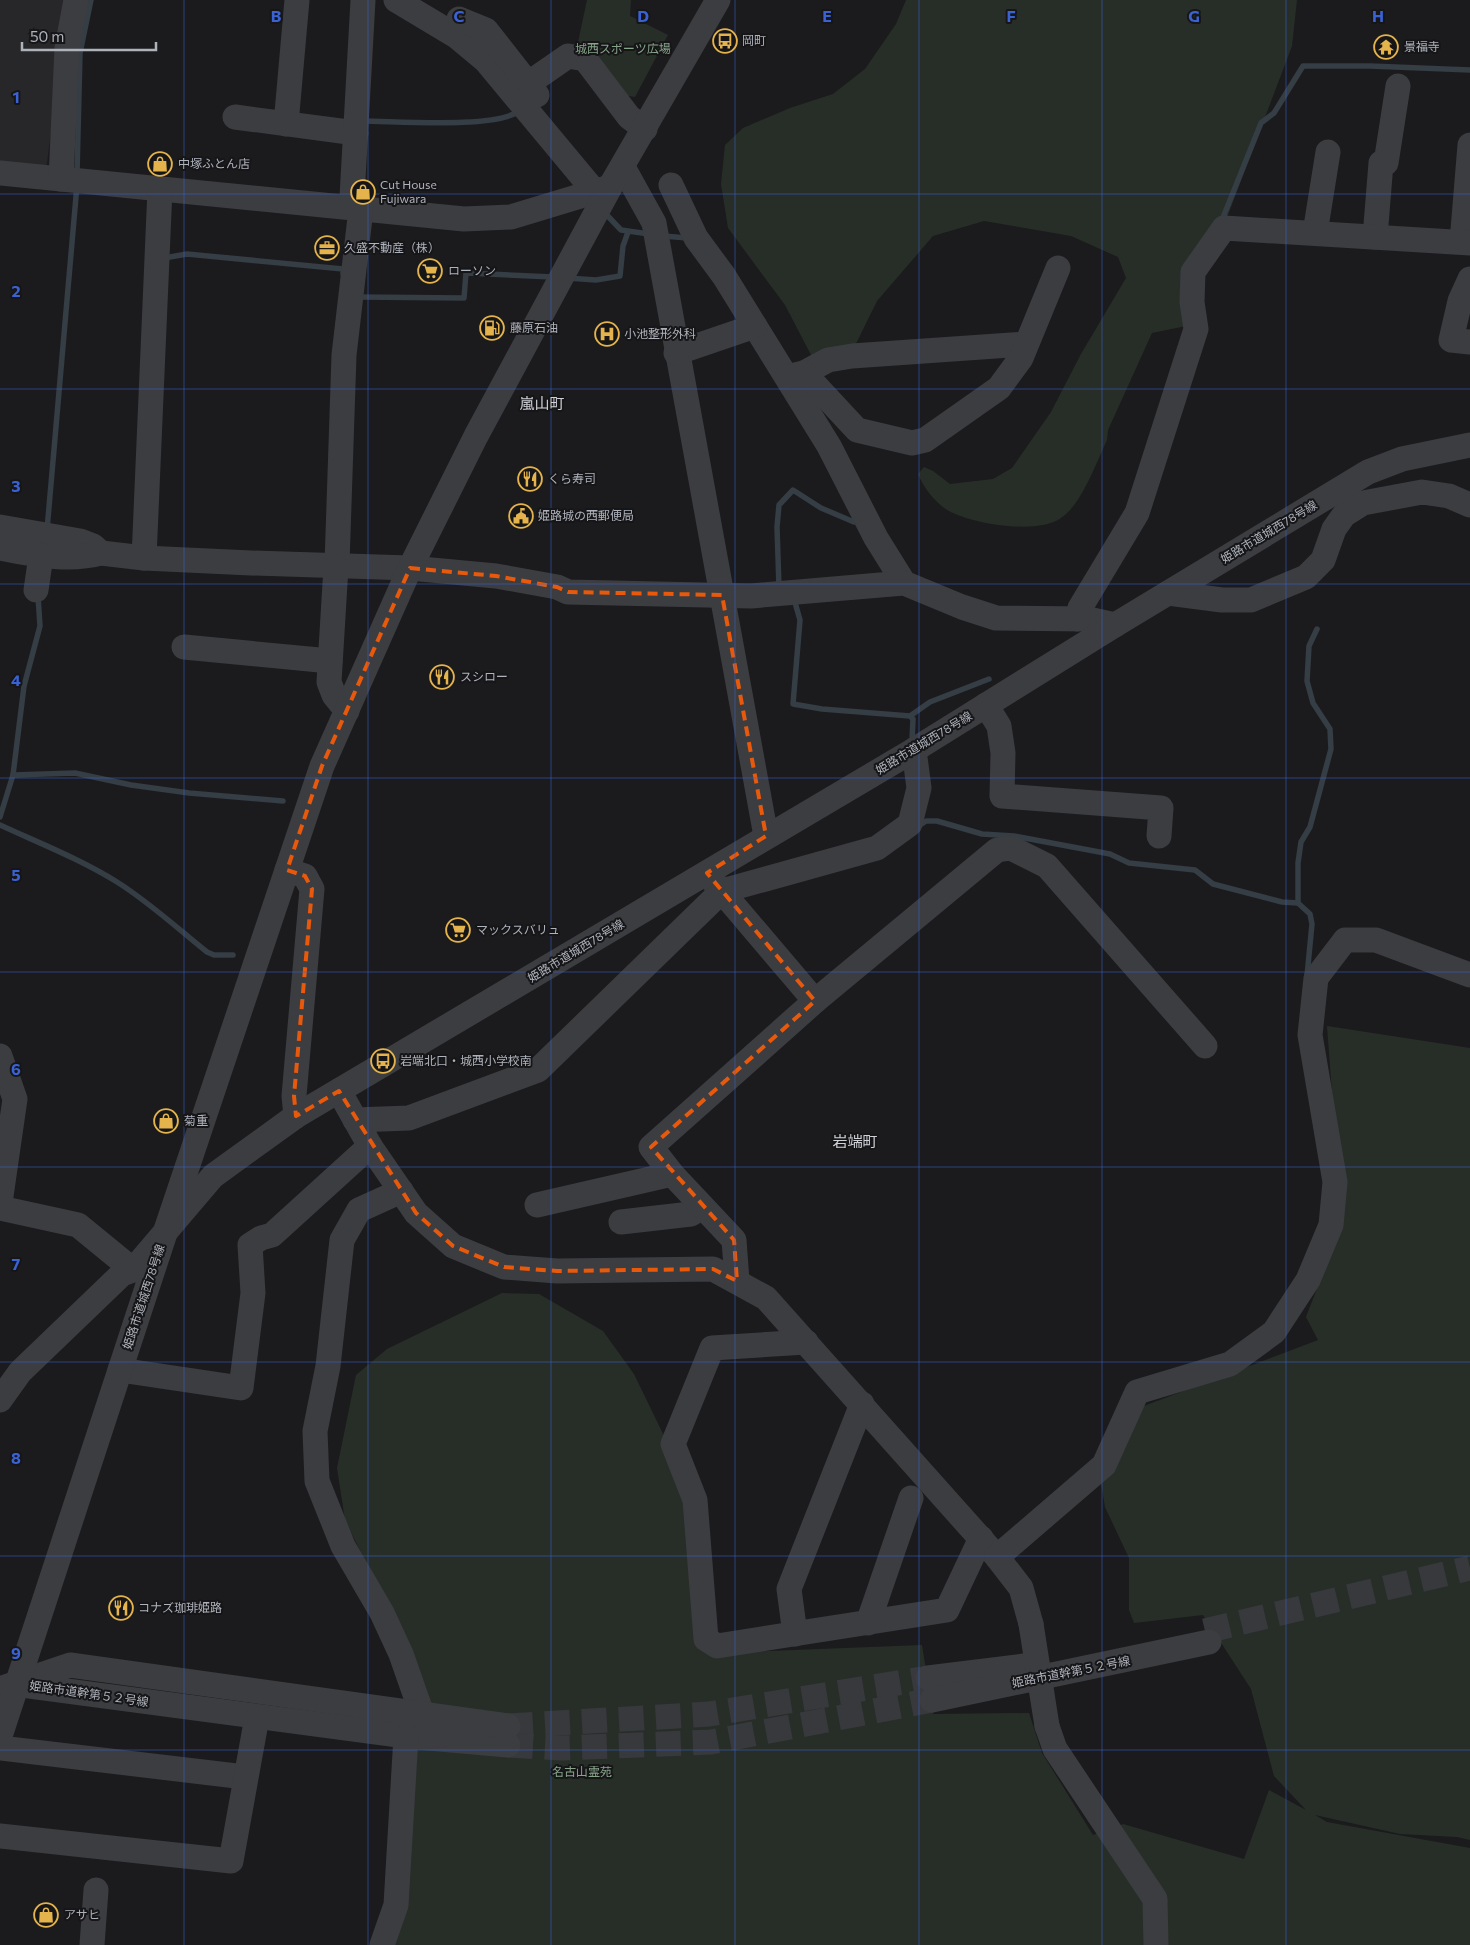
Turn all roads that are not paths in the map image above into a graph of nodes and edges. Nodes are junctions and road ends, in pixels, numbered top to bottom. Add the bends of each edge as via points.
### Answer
1 (76, 0) edge
2 (297, 0) edge
3 (363, 0) edge
4 (396, 0) edge
5 (718, 0) edge
6 (459, 18) edge
7 (1398, 86) dead end
8 (234, 118) dead end
9 (286, 124) junction
10 (645, 129) junction
11 (356, 132) junction
12 (1470, 145) edge
13 (1328, 152) dead end
14 (623, 167) junction
15 (0, 173) edge
16 (72, 180) junction
17 (671, 185) dead end
18 (160, 188) junction
19 (603, 190) junction
20 (360, 209) junction
21 (1314, 233) junction
22 (1375, 237) junction
23 (1466, 243) edge
24 (1058, 268) dead end
25 (1470, 279) edge
26 (755, 326) junction
27 (1470, 342) edge
28 (1026, 344) junction
29 (676, 354) junction
30 (795, 375) junction
31 (1470, 445) edge
32 (1470, 505) edge
33 (0, 527) edge
34 (47, 547) junction
35 (0, 548) edge
36 (144, 558) junction
37 (337, 563) junction
38 (410, 568) junction
39 (904, 583) junction
40 (36, 590) dead end
41 (1168, 593) junction
42 (722, 595) junction
43 (1077, 619) junction
44 (1115, 625) junction
45 (184, 647) dead end
46 (330, 661) junction
47 (986, 705) junction
48 (347, 711) junction
49 (914, 750) junction
50 (766, 836) junction
51 (1159, 836) dead end
52 (287, 870) junction
53 (715, 882) junction
54 (1470, 975) edge
55 (815, 1001) junction
56 (1205, 1046) dead end
57 (0, 1056) edge
58 (339, 1091) junction
59 (6, 1115) edge
60 (296, 1116) junction
61 (355, 1120) junction
62 (370, 1146) junction
63 (672, 1174) junction
64 (401, 1191) junction
65 (0, 1204) edge
66 (537, 1205) dead end
67 (702, 1207) junction
68 (0, 1208) edge
69 (621, 1222) dead end
70 (165, 1233) junction
71 (133, 1270) junction
72 (737, 1281) junction
73 (806, 1342) junction
74 (120, 1370) junction
75 (0, 1400) edge
76 (862, 1404) junction
77 (911, 1498) dead end
78 (981, 1538) junction
79 (997, 1557) junction
80 (868, 1623) junction
81 (795, 1634) junction
82 (1207, 1637) tunnel mouth
83 (8, 1686) edge
84 (930, 1689) tunnel mouth
85 (422, 1714) junction
86 (257, 1717) junction
87 (0, 1736) edge
88 (406, 1736) junction
89 (0, 1748) edge
90 (245, 1777) junction
91 (0, 1836) edge
92 (96, 1890) dead end
93 (92, 1945) edge
94 (382, 1945) edge
95 (1156, 1945) edge

1 - 16 street via 67,48
2 - 9 street
3 - 11 street
4 - 6 street
5 - 10 street
6 - 10 street via 486,30 533,89 568,56 585,60 629,117
6 - 19 street via 486,61
7 - 22 street via 1386,162 1381,163
8 - 9 street
9 - 11 street
10 - 14 street
11 - 20 street via 352,197
12 - 23 street
13 - 21 street
14 - 19 street
14 - 29 street via 654,223
15 - 16 street
16 - 18 street
17 - 26 street via 697,239
18 - 20 street
18 - 36 street
19 - 20 street via 510,217 464,219
19 - 38 street via 561,278
20 - 37 street via 344,354
21 - 22 street
21 - 43 street via 1224,228 1193,272 1192,302 1196,330 1137,513 1080,608
22 - 23 street
24 - 28 street
25 - 27 street via 1460,301 1451,340
26 - 29 street
26 - 30 street
28 - 30 street via 852,356 828,360
28 - 30 street via 1021,358 999,388 926,440 912,442 857,430
29 - 42 street
30 - 39 street via 876,538
31 - 41 street, 姫路市道城西78号線 via 1422,454 1368,472
32 - 41 street via 1449,496 1422,492 1363,503 1344,514 1334,529 1323,560 1306,577 1250,600
33 - 34 street
34 - 35 street
34 - 36 street via 93,546 101,553
34 - 40 street
36 - 37 street
37 - 38 street
37 - 46 street
38 - 42 street via 496,576 568,592
38 - 48 street
39 - 42 street via 771,595
39 - 43 street via 996,618
41 - 44 street, 姫路市道城西78号線
42 - 50 street
43 - 44 street
44 - 47 street, 姫路市道城西78号線
45 - 46 street
46 - 48 street via 329,682 334,695
47 - 49 street, 姫路市道城西78号線
47 - 51 street via 999,726 1003,753 1002,796 1160,808
48 - 52 street via 322,766
49 - 50 street, 姫路市道城西78号線
49 - 53 street via 919,788 910,824 877,848
50 - 53 street, 姫路市道城西78号線
52 - 60 street via 305,876 312,889 294,1096
52 - 70 street
53 - 55 street
53 - 58 street, 姫路市道城西78号線
53 - 61 street via 538,1070 409,1118
54 - 79 street via 1376,940 1345,940 1316,978 1310,1035 1335,1182 1331,1225 1308,1280 1274,1332 1230,1364 1137,1392 1104,1465
55 - 56 street via 997,850 1011,848 1047,866
55 - 63 street via 651,1148
57 - 59 street via 15,1099
58 - 60 street, 姫路市道城西78号線
58 - 61 street
59 - 65 street
60 - 70 street, 姫路市道城西78号線 via 221,1169
61 - 62 street
62 - 64 street
62 - 74 street via 272,1235 250,1245 253,1293 241,1388
63 - 66 street
63 - 67 street
64 - 72 street via 416,1213 454,1246 504,1267 557,1272 713,1269
64 - 85 street via 359,1210 342,1240 328,1366 315,1432 316,1481 343,1546 382,1613 401,1654
67 - 69 street via 691,1214
67 - 72 street via 734,1240
68 - 71 street via 78,1225
70 - 71 street
70 - 74 street, 姫路市道城西78号線
71 - 75 street via 122,1274 20,1372
72 - 73 street via 766,1298
73 - 76 street
73 - 81 street via 712,1348 673,1444 695,1500 706,1639 717,1646
74 - 83 street, 姫路市道城西78号線
76 - 78 street
76 - 81 street via 789,1589
77 - 80 street
78 - 79 street
78 - 80 street via 947,1610
79 - 95 street, bridge via 1021,1588 1031,1624 1047,1726 1055,1749 1155,1899
80 - 81 street
82 - 84 street, 姫路市道幹第５２号線
83 - 85 street, 姫路市道幹第５２号線 via 70,1665
83 - 86 street, 姫路市道幹第５２号線
83 - 87 street, 姫路市道城西78号線
85 - 88 street, 姫路市道幹第５２号線 via 508,1736
86 - 88 street, 姫路市道幹第５２号線
86 - 90 street
88 - 94 street via 396,1905
89 - 90 street
90 - 91 street via 231,1861
92 - 93 street

